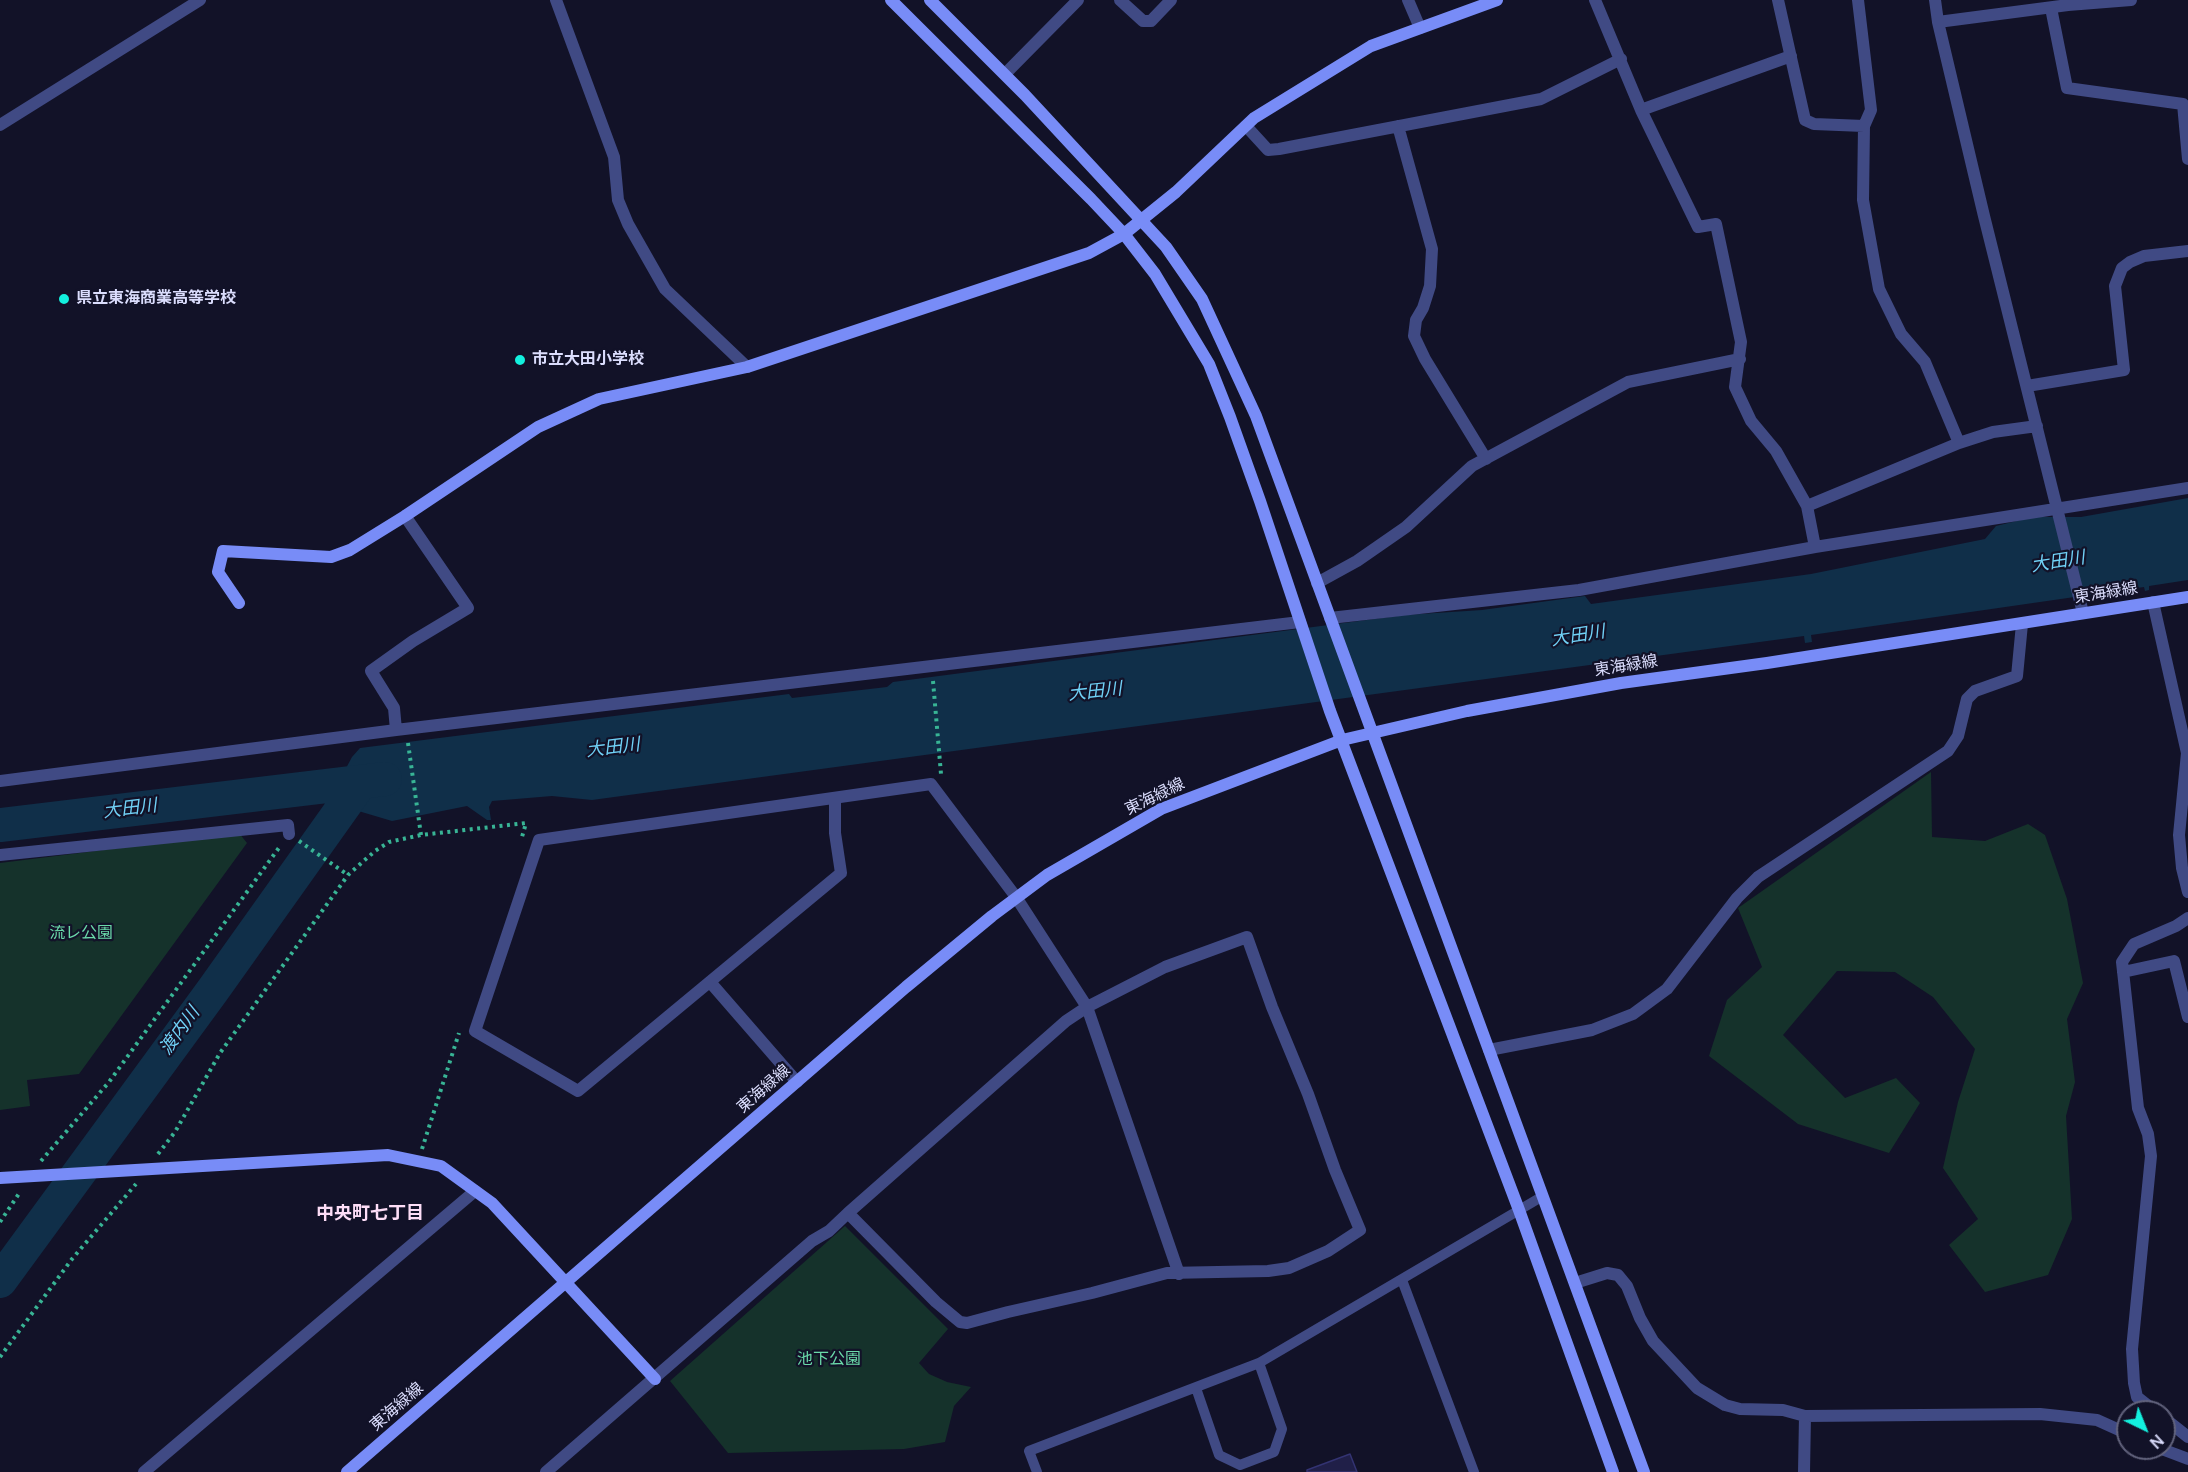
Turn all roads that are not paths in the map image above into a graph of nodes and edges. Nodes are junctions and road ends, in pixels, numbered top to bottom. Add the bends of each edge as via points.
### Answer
1 (200, 0) edge
2 (556, 0) edge
3 (891, 0) edge
4 (930, 0) edge
5 (1078, 0) edge
6 (1120, 0) edge
7 (1171, 0) edge
8 (1408, 0) edge
9 (1497, 0) edge
10 (1595, 0) edge
11 (1778, 0) edge
12 (1858, 0) edge
13 (1935, 0) edge
14 (2131, 0) edge
15 (2067, 2) edge
16 (2051, 8) junction
17 (1938, 22) junction
18 (1420, 28) junction
19 (1791, 56) junction
20 (1621, 59) junction
21 (1005, 74) junction
22 (1641, 110) junction
23 (0, 126) edge
24 (1246, 126) junction
25 (1398, 126) junction
26 (1864, 126) junction
27 (2188, 159) edge
28 (1141, 220) junction
29 (1124, 234) junction
30 (2188, 251) edge
31 (1740, 359) junction
32 (747, 367) junction
33 (2027, 386) junction
34 (2037, 426) junction
35 (1959, 443) junction
36 (1486, 459) junction
37 (2188, 488) edge
38 (1807, 506) junction
39 (2059, 510) junction
40 (405, 516) junction
41 (1815, 547) junction
42 (1317, 584) junction
43 (2188, 597) edge
44 (2153, 602) junction
45 (239, 603) dead end
46 (2082, 609) junction
47 (1331, 622) junction
48 (2022, 624) junction
49 (1302, 626) junction
50 (396, 730) junction
51 (1372, 733) junction
52 (1342, 740) junction
53 (0, 781) edge
54 (835, 799) junction
55 (291, 835) road end
56 (0, 855) edge
57 (2188, 892) edge
58 (1016, 897) junction
59 (2188, 918) edge
60 (2123, 972) junction
61 (710, 982) junction
62 (1087, 1007) junction
63 (2188, 1017) edge
64 (1489, 1050) junction
65 (797, 1082) junction
66 (0, 1178) edge
67 (475, 1191) junction
68 (1543, 1196) junction
69 (1519, 1210) junction
70 (848, 1213) junction
71 (1179, 1274) junction
72 (1402, 1280) junction
73 (1575, 1283) junction
74 (565, 1284) junction
75 (1259, 1363) junction
76 (655, 1379) junction
77 (1196, 1388) junction
78 (2141, 1400) edge
79 (1805, 1416) junction
80 (2176, 1428) edge
81 (2116, 1429) edge
82 (2188, 1437) edge
83 (144, 1472) edge
84 (347, 1472) edge
85 (546, 1472) edge
86 (1037, 1472) edge
87 (1474, 1472) edge
88 (1613, 1472) edge
89 (1644, 1472) edge
90 (1804, 1472) edge

1 - 23 street
2 - 32 street via 614,157 618,200 628,224 665,290
3 - 29 street
4 - 21 street
5 - 21 street
6 - 7 street via 1143,21 1151,21
8 - 18 street
9 - 18 street
10 - 20 street
11 - 19 street
12 - 26 street via 1871,110
13 - 17 street
14 - 15 street
15 - 16 street
16 - 17 street
16 - 27 street via 2067,88 2183,104
17 - 33 street
18 - 24 street via 1371,46
19 - 22 street
19 - 26 street via 1806,120 1814,124
20 - 22 street
20 - 25 street via 1541,99
21 - 28 street
22 - 31 street via 1698,227 1716,224 1741,342
24 - 25 street via 1268,150
24 - 28 street
25 - 36 street via 1432,249 1430,286 1414,336
26 - 35 street via 1863,200 1879,289 1901,334 1925,362
28 - 29 street
28 - 42 street via 1166,247 1202,299 1256,416
29 - 32 street via 1089,253
29 - 49 street via 1155,274 1209,364
30 - 33 street via 2144,256 2122,268 2115,286 2124,370
31 - 36 street via 1628,382
31 - 38 street via 1735,387 1751,421 1776,451
32 - 40 street via 599,399 538,427
33 - 34 street
34 - 35 street via 1993,432
34 - 39 street
35 - 38 street
36 - 42 street via 1472,466 1406,527
37 - 39 street
38 - 41 street
39 - 41 street
39 - 46 street
40 - 45 street via 350,550 331,557 223,551 218,572
40 - 50 street via 468,608 371,670 394,708
41 - 47 street via 1579,590
42 - 47 street
43 - 44 street, 東海緑線
44 - 46 street, 東海緑線
44 - 57 street via 2187,753 2179,835
46 - 48 street, 東海緑線
47 - 51 street
48 - 51 street, 東海緑線 via 1621,683
48 - 64 street via 2017,676 1976,691 1967,699 1958,736 1948,751 1758,877 1737,898 1667,989 1633,1014 1592,1030
49 - 50 street
49 - 52 street
50 - 53 street
51 - 52 street, 東海緑線
51 - 64 street
52 - 58 street, 東海緑線 via 1161,809
52 - 69 street
54 - 58 street via 932,784
54 - 61 street via 841,873
54 - 61 street via 539,840 475,1031 578,1091
55 - 56 street via 288,825
58 - 62 street
58 - 65 street, 東海緑線
59 - 60 street via 2134,944 2122,962
60 - 63 street via 2174,961
60 - 78 street via 2138,1108 2151,1156 2132,1349 2134,1383
61 - 65 street
62 - 70 street via 1066,1021
62 - 71 street
62 - 71 street via 1165,968 1247,937 1360,1230 1328,1251 1289,1268
64 - 68 street
65 - 74 street, 東海緑線
66 - 67 street via 388,1155 441,1166
67 - 74 street via 492,1203
67 - 83 street
68 - 69 lane
68 - 73 street
69 - 72 lane
69 - 88 street
70 - 71 street via 960,1322 1167,1273
70 - 76 street
72 - 75 lane
72 - 87 lane
73 - 79 street via 1607,1273 1618,1275 1628,1286 1653,1341 1697,1388 1725,1405
73 - 89 street
74 - 76 street
74 - 84 street, 東海緑線
75 - 77 lane
75 - 77 lane via 1282,1429 1274,1452 1240,1465 1220,1455
76 - 85 street
77 - 86 lane via 1029,1450
79 - 81 street via 2040,1414 2097,1420
79 - 90 street
80 - 82 street

